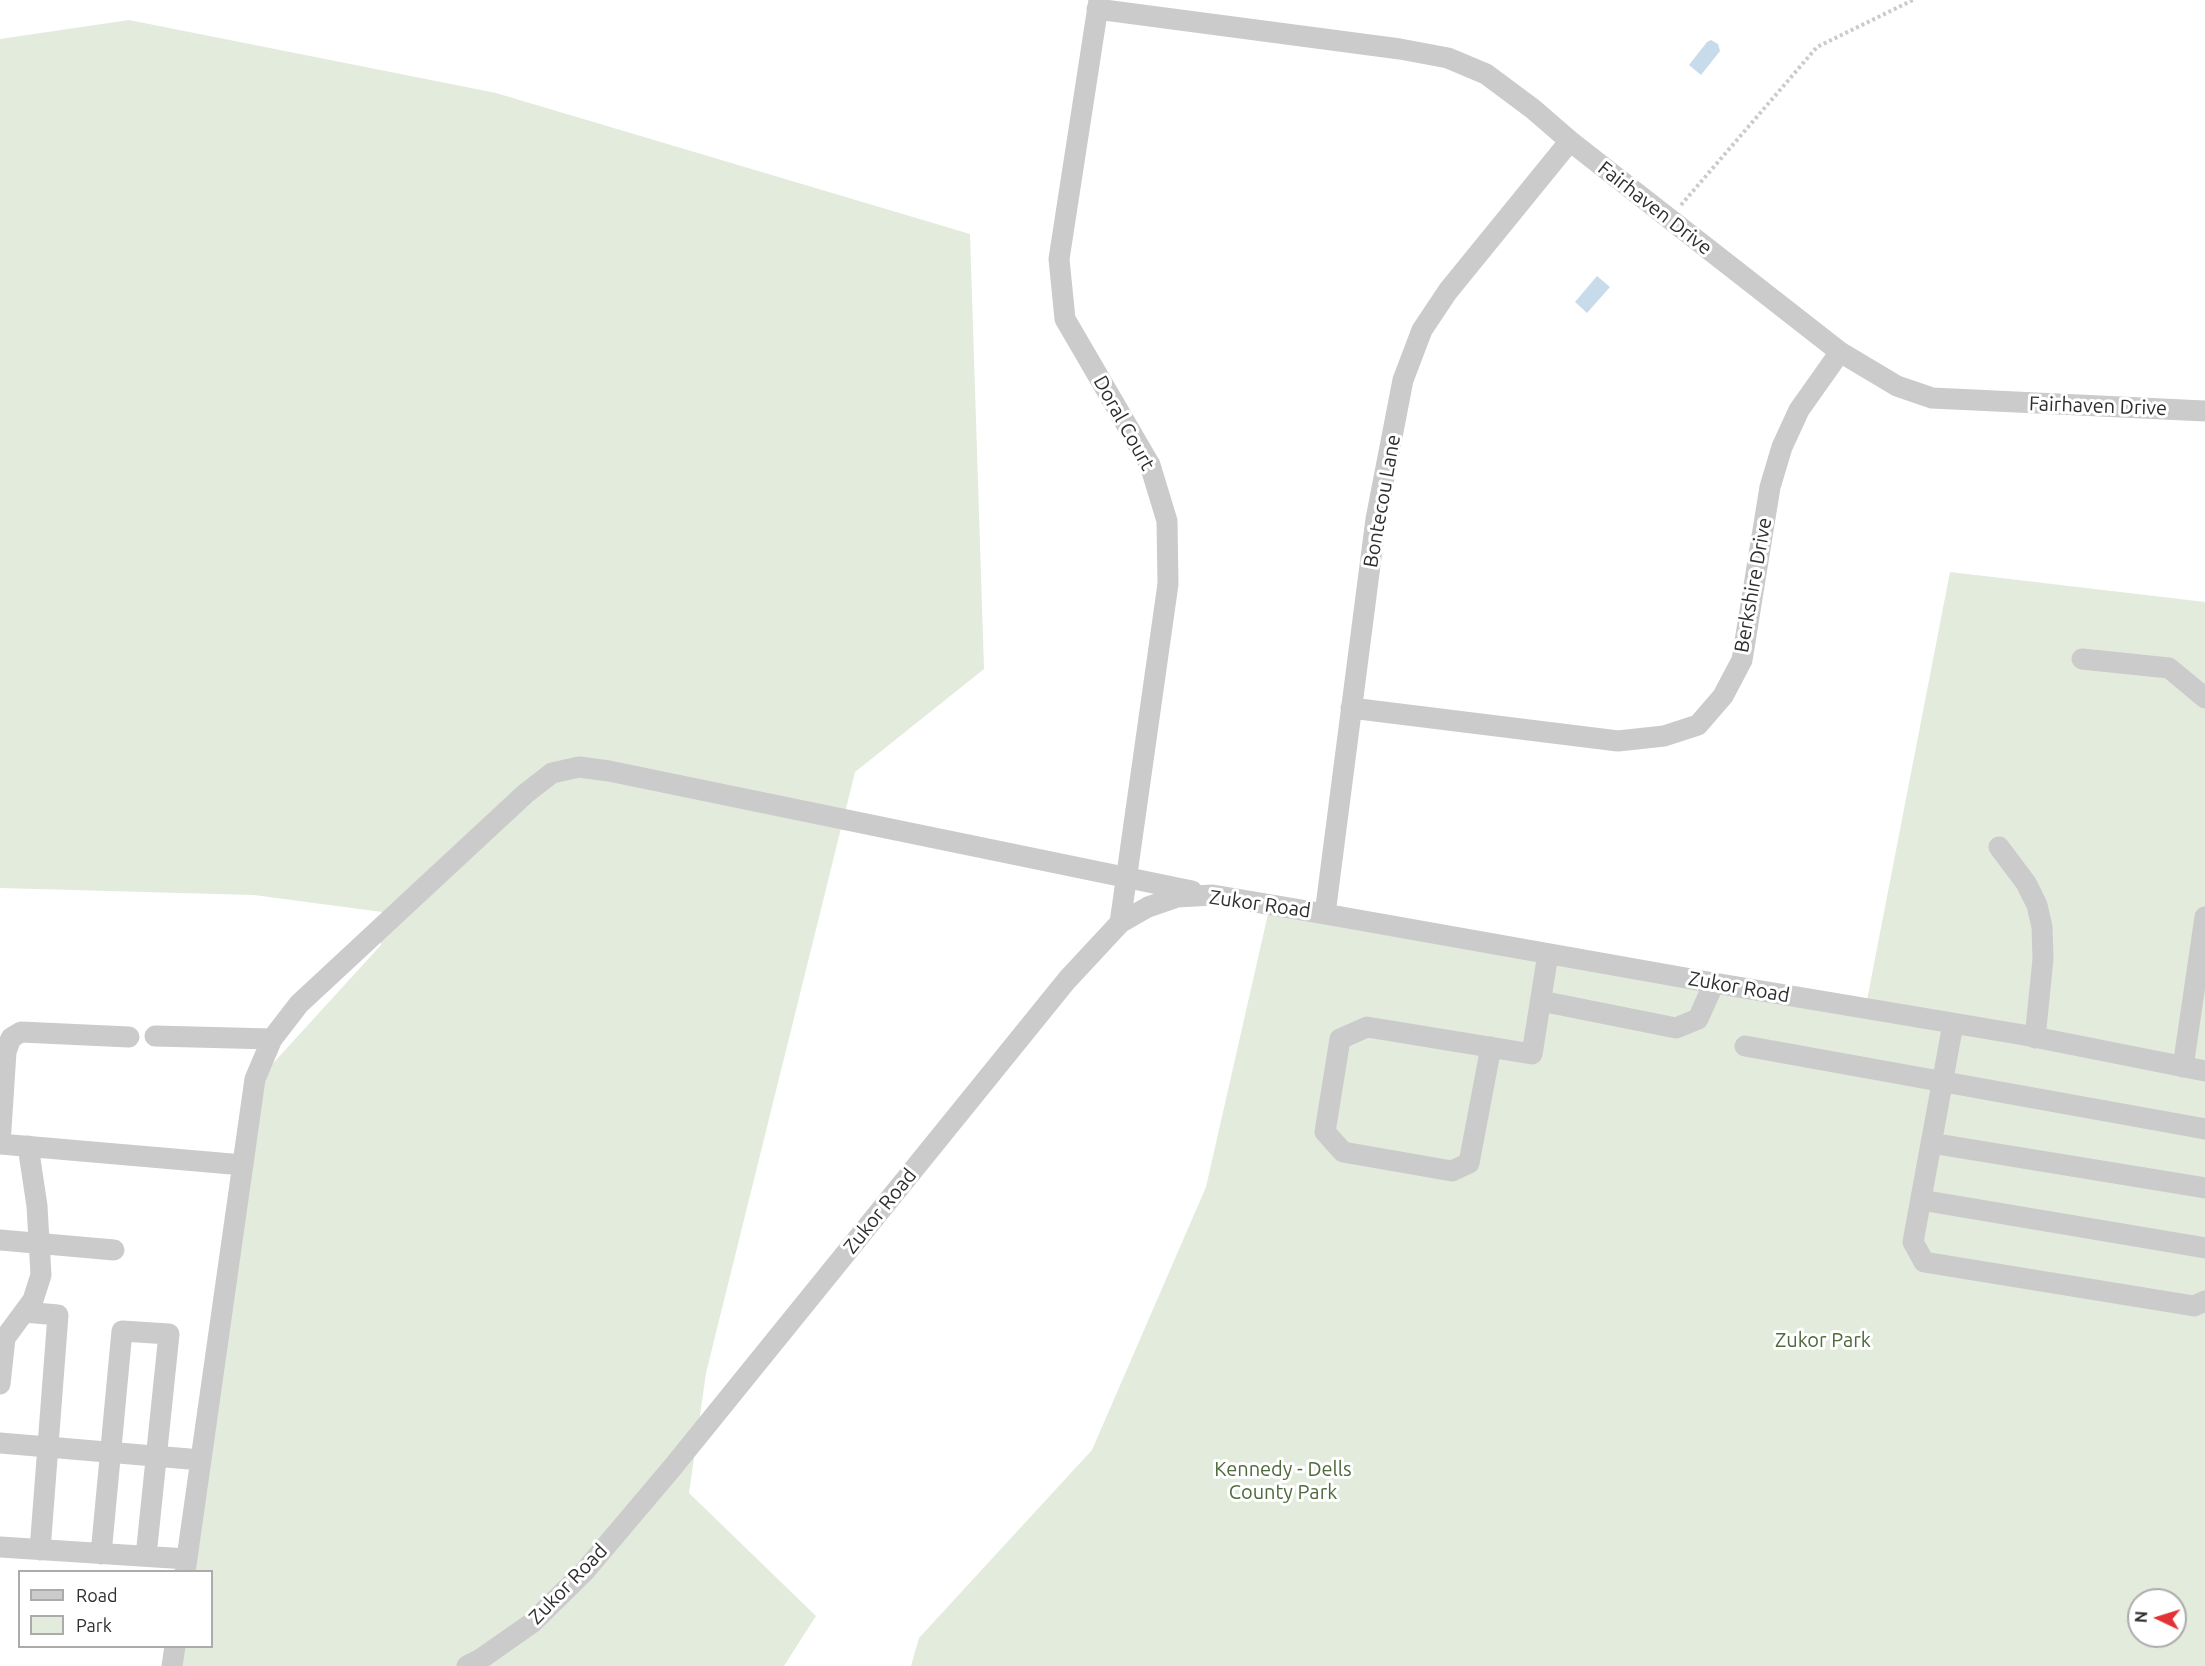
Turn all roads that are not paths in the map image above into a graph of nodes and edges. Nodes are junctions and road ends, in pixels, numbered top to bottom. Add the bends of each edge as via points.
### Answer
1 (1098, 5) edge
2 (1570, 141) junction
3 (1840, 352) junction
4 (2205, 411) edge
5 (2082, 659) dead end
6 (2205, 698) edge
7 (1351, 708) junction
8 (1999, 847) dead end
9 (1127, 879) junction
10 (1213, 895) junction
11 (1325, 914) junction
12 (2205, 917) edge
13 (1120, 923) junction
14 (1548, 954) junction
15 (1714, 983) junction
16 (1541, 1001) junction
17 (1953, 1024) junction
18 (155, 1036) dead end
19 (129, 1037) dead end
20 (2035, 1038) junction
21 (272, 1039) junction
22 (1745, 1046) dead end
23 (1491, 1047) junction
24 (2183, 1067) junction
25 (2205, 1071) edge
26 (1942, 1082) junction
27 (2205, 1129) edge
28 (1931, 1143) junction
29 (0, 1144) edge
30 (27, 1146) junction
31 (243, 1165) junction
32 (2205, 1188) edge
33 (1921, 1200) junction
34 (0, 1240) edge
35 (39, 1244) junction
36 (2205, 1248) edge
37 (114, 1250) dead end
38 (2205, 1301) edge
39 (24, 1312) junction
40 (0, 1377) edge
41 (0, 1384) edge
42 (0, 1443) edge
43 (50, 1447) junction
44 (111, 1452) junction
45 (156, 1457) junction
46 (201, 1460) junction
47 (0, 1547) edge
48 (40, 1550) junction
49 (101, 1554) junction
50 (146, 1556) junction
51 (186, 1565) edge
52 (175, 1648) edge
53 (172, 1666) edge
54 (467, 1666) edge

1 - 2 street, Fairhaven Drive via 1448,58 1486,74
1 - 9 street, Doral Court via 1059,259 1065,319 1150,465 1167,521 1168,584
2 - 3 street, Fairhaven Drive
2 - 7 street, Bontecou Lane via 1448,291 1422,330 1404,380 1376,519
3 - 4 street, Fairhaven Drive via 1898,386 1932,398
3 - 7 street, Berkshire Drive via 1799,410 1782,447 1770,487 1742,660 1723,696 1698,725 1664,736 1618,741
5 - 6 street via 2169,668
7 - 11 street, Bontecou Lane
8 - 20 street via 2026,883 2042,927 2043,959
9 - 10 street
9 - 13 street, Doral Court
9 - 21 street via 579,767 552,773 525,794 299,1004
10 - 11 street, Zukor Road
10 - 13 street, Zukor Road via 1177,897
11 - 14 street, Zukor Road
12 - 24 street
13 - 54 street, Zukor Road via 1067,980 584,1572 532,1623
14 - 15 street, Zukor Road
14 - 16 street
15 - 16 street via 1698,1019 1676,1028
15 - 17 street, Zukor Road
16 - 23 street via 1532,1054
17 - 20 street, Zukor Road
17 - 26 street
18 - 21 street
19 - 29 street via 21,1032 11,1038 6,1052
20 - 24 street, Zukor Road
21 - 31 street via 255,1078
22 - 26 street
23 - 23 street via 1367,1027 1340,1039 1324,1131 1343,1152 1452,1171 1469,1163
24 - 25 street, Zukor Road
26 - 27 street
26 - 28 street
28 - 32 street
28 - 33 street
29 - 30 street
30 - 31 street
30 - 35 street
31 - 46 street
33 - 36 street
33 - 38 street via 1913,1242 1923,1262 2194,1306
34 - 35 street
35 - 37 street
35 - 39 street via 41,1275 33,1300
39 - 40 street via 5,1338
39 - 43 street via 58,1315
40 - 41 street
42 - 43 street
43 - 44 street
43 - 48 street
44 - 45 street
44 - 45 street via 122,1331 170,1334
44 - 49 street
45 - 46 street
45 - 50 street
46 - 51 street
47 - 48 street
48 - 49 street
49 - 50 street
50 - 51 street
52 - 53 street

